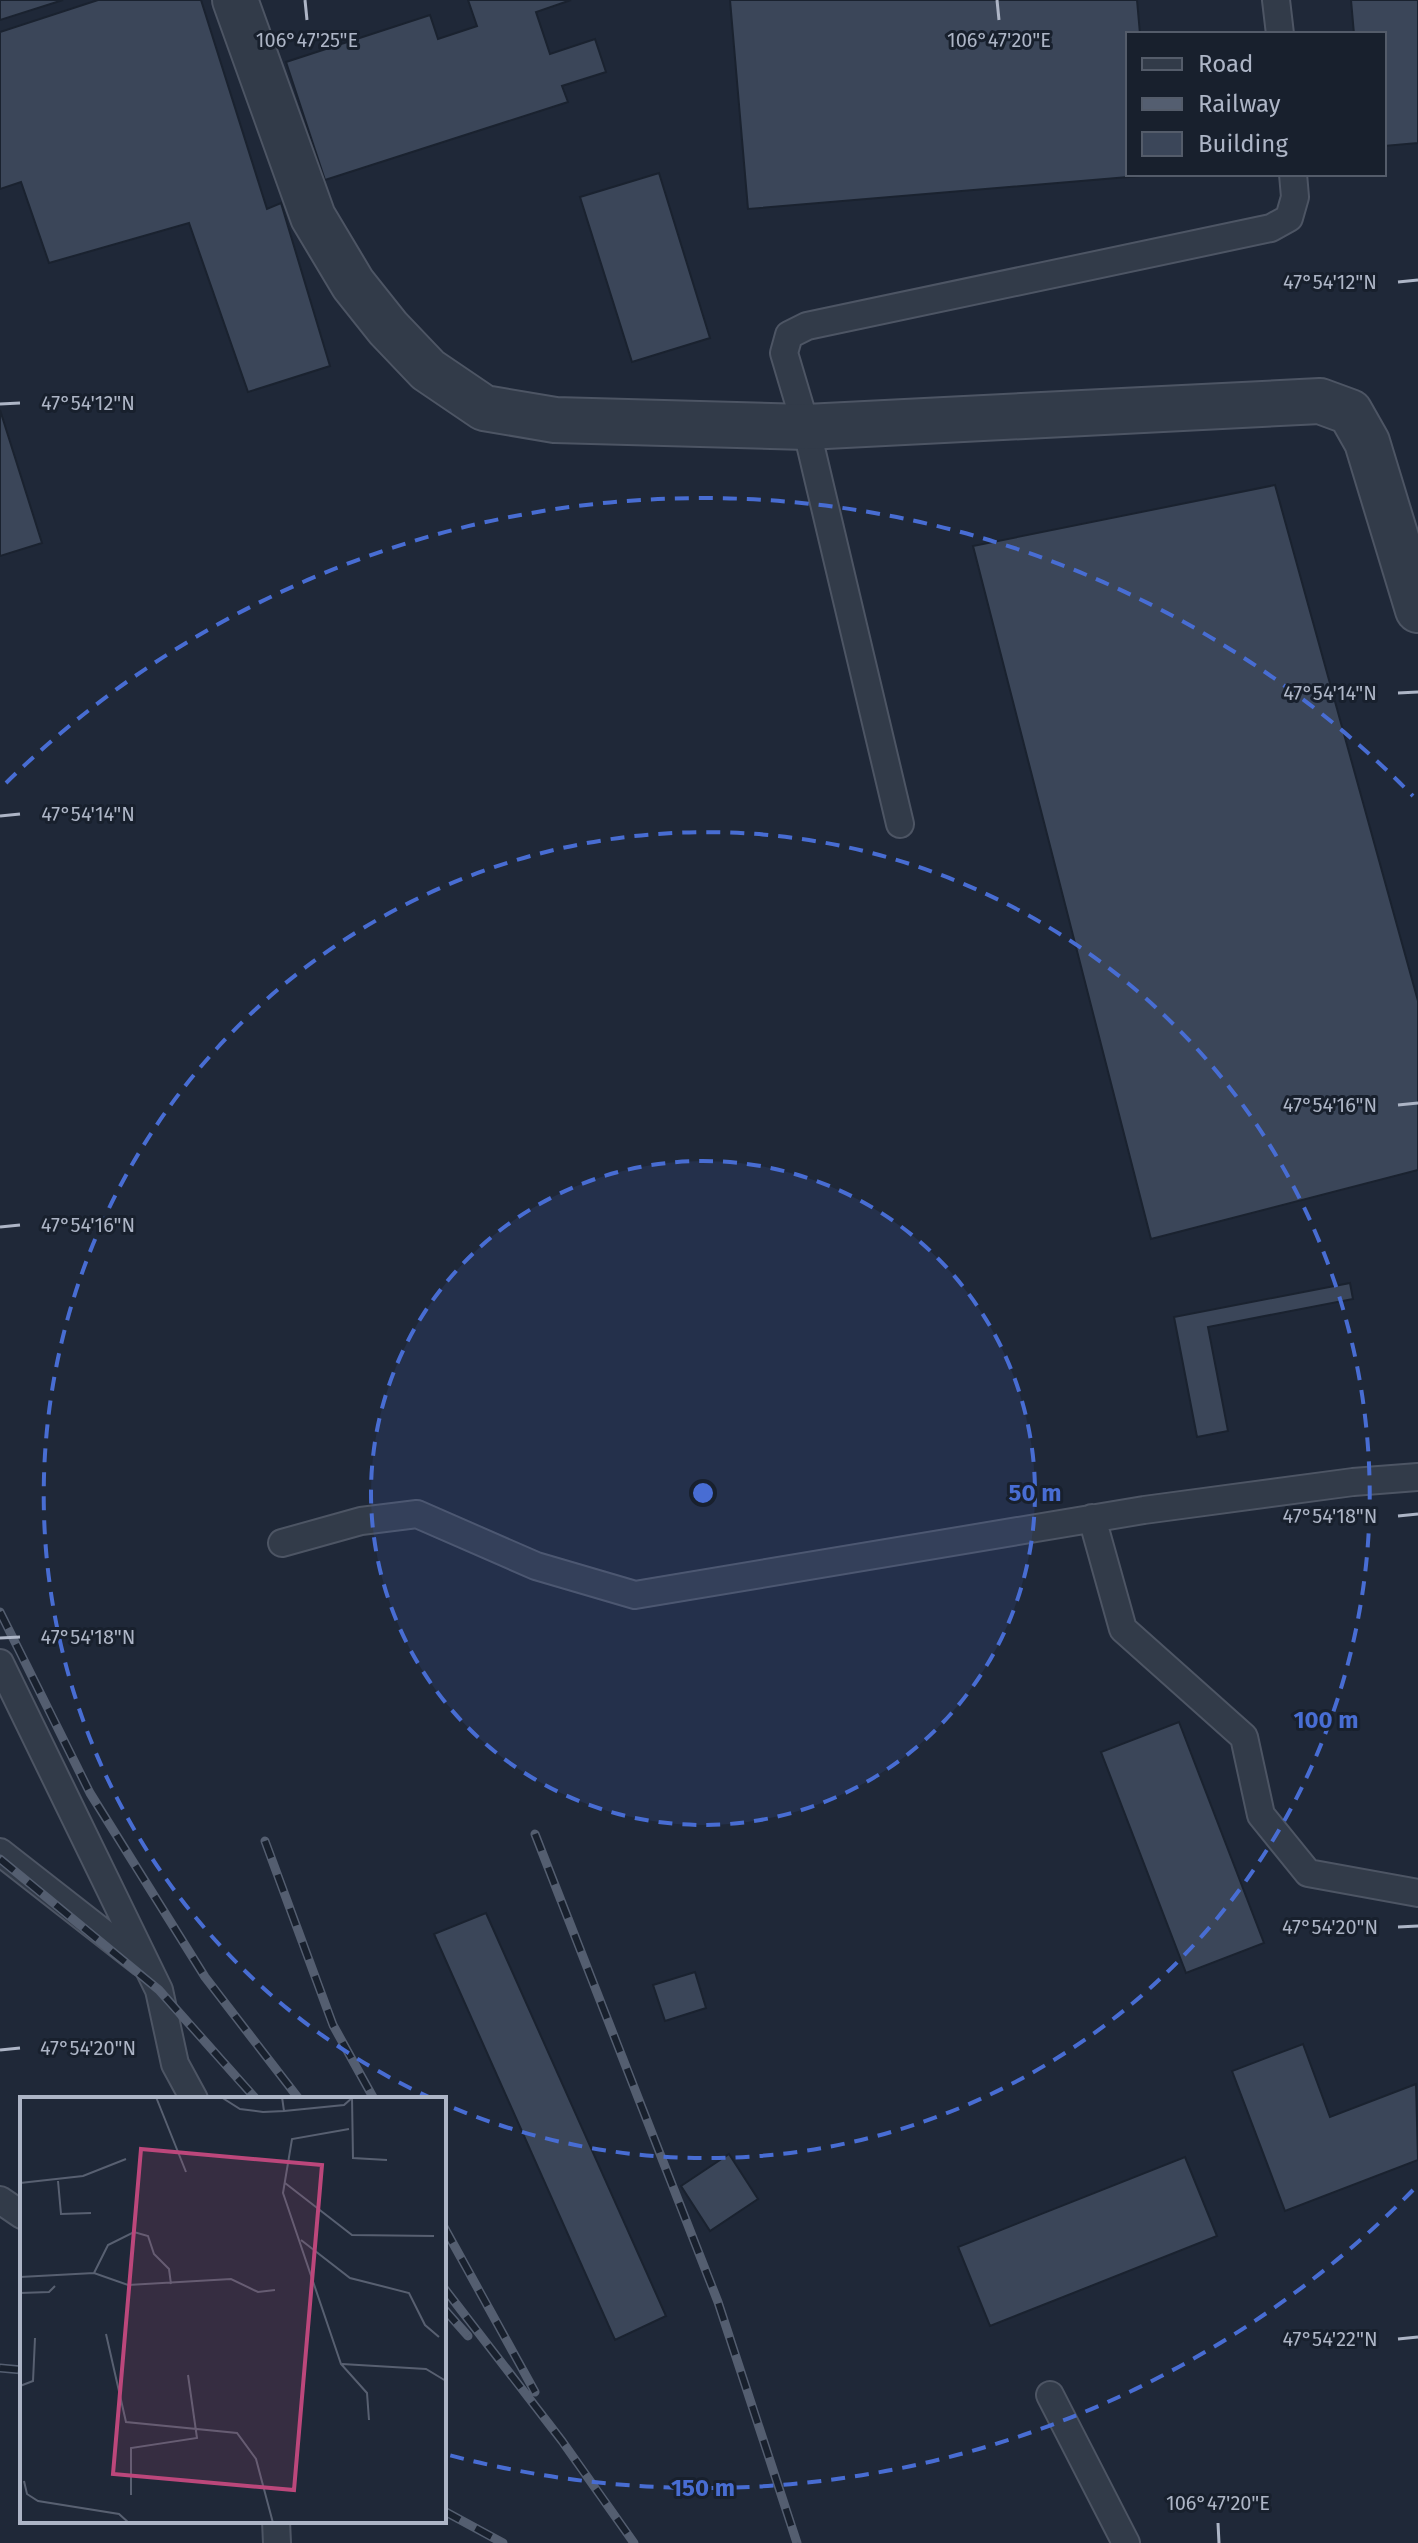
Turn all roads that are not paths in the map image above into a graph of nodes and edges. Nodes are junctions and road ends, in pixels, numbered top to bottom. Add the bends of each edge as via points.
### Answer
1 (235, 0) edge
2 (1276, 0) edge
3 (1280, 32) edge
4 (1293, 176) edge
5 (806, 427) junction
6 (1418, 610) edge
7 (900, 824) dead end
8 (1418, 1477) edge
9 (1092, 1518) junction
10 (282, 1543) dead end
11 (0, 1663) edge
12 (0, 1852) edge
13 (1418, 1893) edge
14 (148, 1968) junction
15 (193, 2097) edge
16 (0, 2200) edge
17 (20, 2214) edge
18 (1050, 2395) dead end
19 (276, 2523) edge
20 (277, 2543) edge
21 (1126, 2543) edge

1 - 5 street via 313,217 353,284 428,370 484,408 555,420
2 - 3 lane
4 - 5 lane via 1289,218 1271,228 807,326 789,335 784,353
5 - 6 street via 1320,401 1350,412 1367,442
5 - 7 lane
8 - 9 lane
9 - 10 lane via 635,1595 536,1566 417,1514 361,1521
9 - 13 lane via 1123,1629 1244,1737 1261,1815 1308,1873
11 - 14 lane
12 - 14 lane
14 - 15 lane via 159,1990 175,2064
16 - 17 lane
18 - 21 lane
19 - 20 lane

